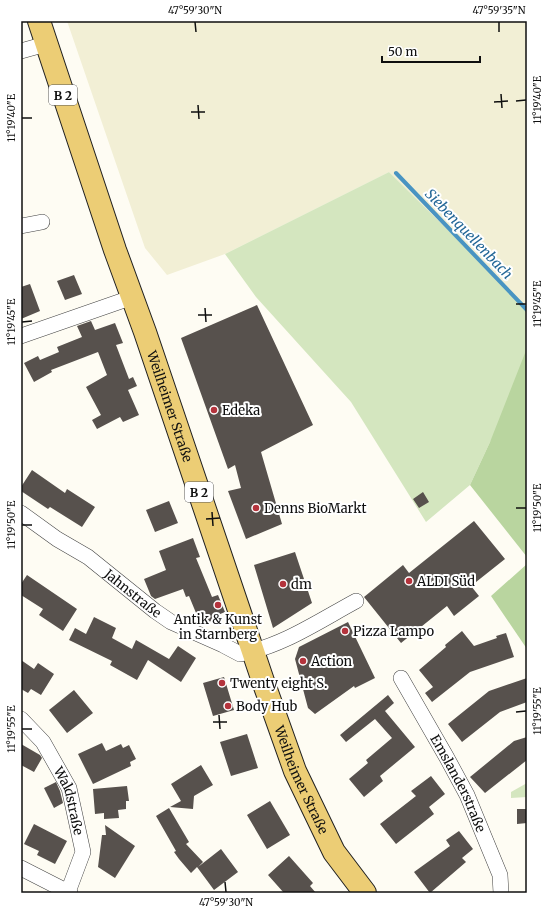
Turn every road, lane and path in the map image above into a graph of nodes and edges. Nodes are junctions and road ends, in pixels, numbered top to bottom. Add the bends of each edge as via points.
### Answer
1 (39, 21) edge
2 (46, 44) junction
3 (21, 51) edge
4 (42, 222) dead end
5 (21, 226) edge
6 (133, 297) junction
7 (21, 336) edge
8 (21, 513) edge
9 (356, 601) dead end
10 (253, 651) junction
11 (401, 678) dead end
12 (21, 719) edge
13 (21, 868) edge
14 (69, 893) edge
15 (365, 893) edge
16 (501, 893) edge

1 - 2 main road, Weilheimer Straße / B 2
2 - 3 street
2 - 6 main road, Weilheimer Straße / B 2
4 - 5 street
6 - 7 street
6 - 10 main road, Weilheimer Straße / B 2
8 - 10 street, Jahnstraße via 56,539 88,557 171,622 240,654
9 - 10 street via 295,634
10 - 15 main road, Weilheimer Straße / B 2 via 295,771 334,852
11 - 16 street, Emslanderstraße via 467,795 500,874
12 - 14 street, Waldstraße via 43,742 69,788 83,852
13 - 14 street

